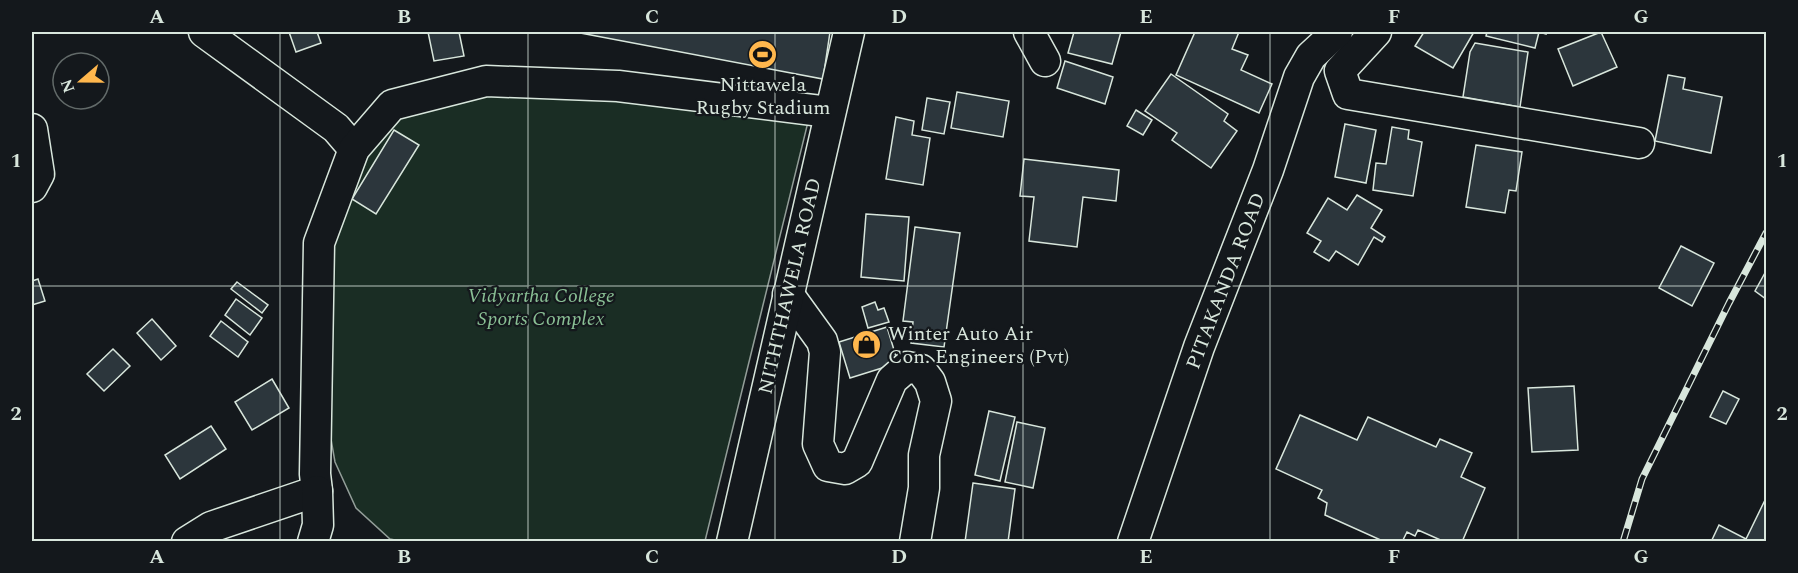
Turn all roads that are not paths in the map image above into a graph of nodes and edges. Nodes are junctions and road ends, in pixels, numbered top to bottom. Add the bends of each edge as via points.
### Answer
1 (204, 32) edge
2 (849, 32) edge
3 (1029, 32) edge
4 (1336, 32) edge
5 (1376, 32) edge
6 (1045, 61) dead end
7 (830, 112) junction
8 (32, 129) edge
9 (1638, 142) dead end
10 (354, 149) junction
11 (32, 187) edge
12 (788, 294) junction
13 (317, 491) junction
14 (187, 542) edge
15 (314, 542) edge
16 (732, 542) edge
17 (915, 542) edge
18 (1133, 542) edge

1 - 10 street via 336,128
2 - 7 street, NITHTHAWELA ROAD
3 - 6 street
4 - 18 street, PITAKANDA ROAD via 1311,56 1299,77 1268,170 1199,347
5 - 9 street via 1340,71 1348,94
7 - 10 street via 618,86 486,81 392,105
7 - 12 street, NITHTHAWELA ROAD
8 - 11 street via 39,174
10 - 13 street via 319,243
12 - 16 street, NITHTHAWELA ROAD
12 - 17 street via 822,341 825,352 818,444 828,466 845,469 857,462 892,380 907,367 921,370 930,382 936,401 924,455 924,488
13 - 14 street via 211,527
13 - 15 street

